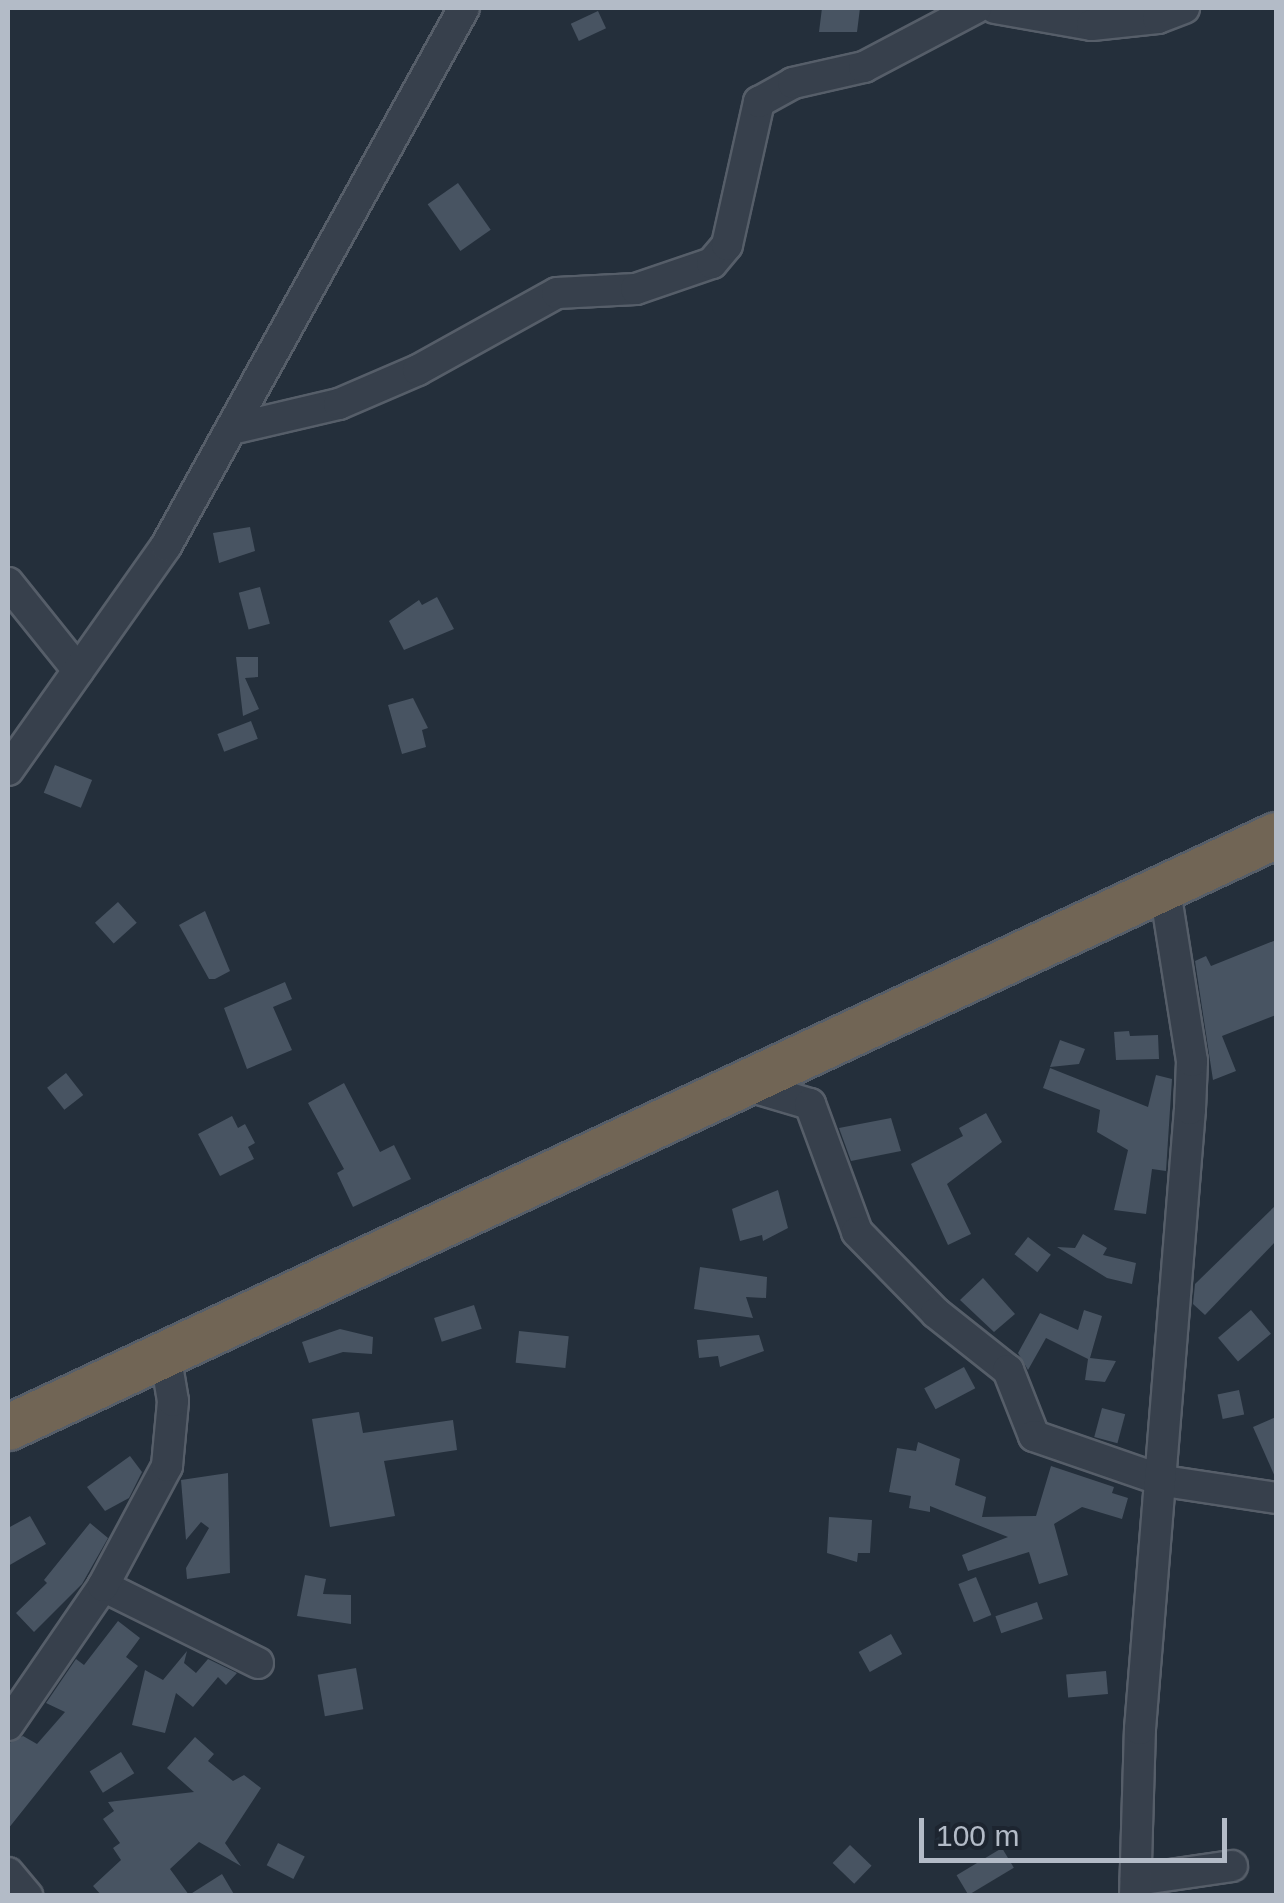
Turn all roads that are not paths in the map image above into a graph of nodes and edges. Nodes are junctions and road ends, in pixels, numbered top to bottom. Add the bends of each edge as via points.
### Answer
1 (464, 8) edge
2 (976, 8) edge
3 (995, 8) edge
4 (1184, 8) edge
5 (232, 429) junction
6 (8, 583) edge
7 (78, 670) junction
8 (8, 770) edge
9 (1276, 835) edge
10 (1164, 884) junction
11 (739, 1083) junction
12 (165, 1352) junction
13 (8, 1427) edge
14 (1164, 1481) junction
15 (1276, 1498) edge
16 (103, 1586) junction
17 (258, 1663) dead end
18 (8, 1726) edge
19 (1232, 1866) dead end
20 (8, 1873) edge
21 (1135, 1888) edge
22 (27, 1896) edge

1 - 5 street
2 - 5 street via 864,67 793,83 759,102 727,245 712,263 636,288 557,293 418,370 339,404
3 - 4 street via 1092,25 1158,18
5 - 7 street via 123,613
6 - 7 street
7 - 8 street
9 - 10 highway
10 - 11 highway
10 - 14 street via 1192,1061
11 - 12 highway
11 - 14 street via 810,1104 857,1232 936,1313 1008,1370 1034,1436
12 - 13 highway
12 - 16 street via 174,1443
14 - 15 street
14 - 21 street via 1140,1729
16 - 17 street
16 - 18 street
19 - 21 street
20 - 22 street

